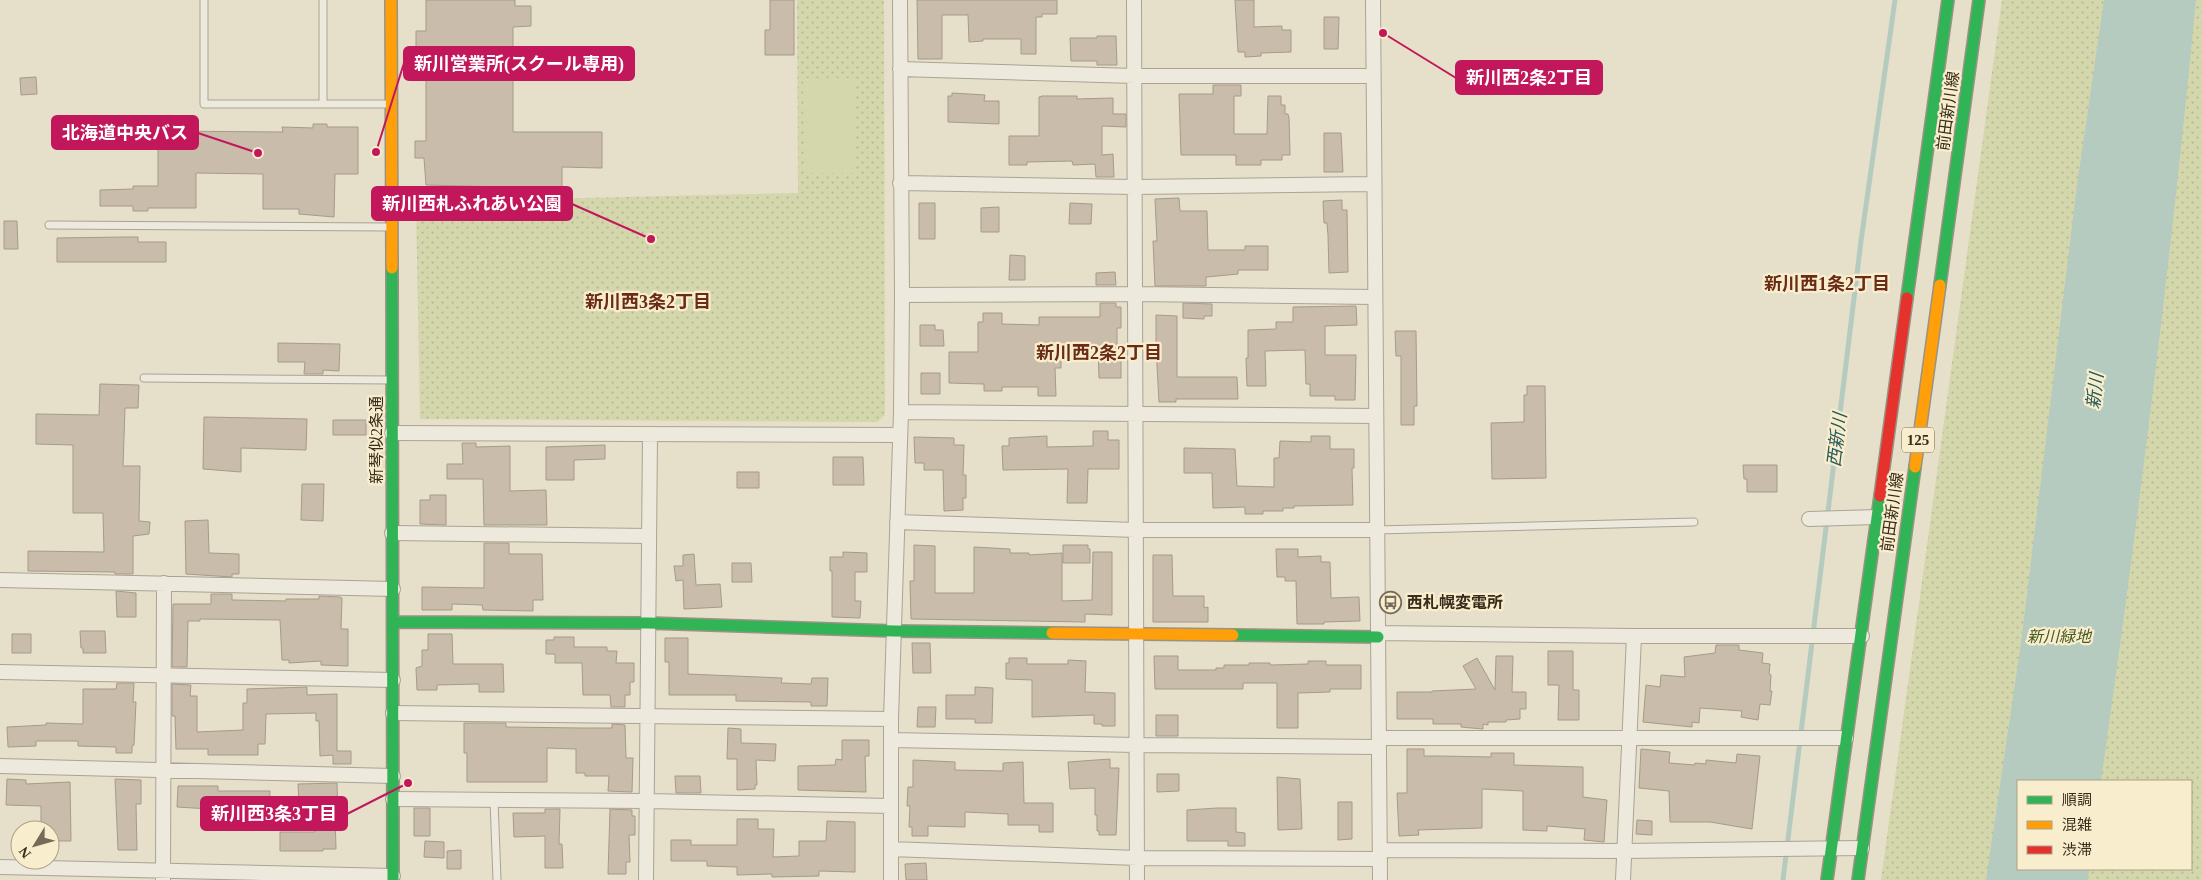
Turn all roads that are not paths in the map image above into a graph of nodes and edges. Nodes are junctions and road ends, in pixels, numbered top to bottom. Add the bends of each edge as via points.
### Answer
1 (204, 0) edge
2 (323, 0) edge
3 (391, 0) edge
4 (900, 0) edge
5 (1134, 0) edge
6 (1373, 0) edge
7 (1948, 0) edge
8 (1980, 0) edge
9 (900, 69) junction
10 (1135, 76) junction
11 (1373, 76) junction
12 (323, 104) junction
13 (391, 104) junction
14 (900, 183) junction
15 (1374, 184) junction
16 (1135, 187) junction
17 (49, 225) dead end
18 (391, 227) junction
19 (1135, 294) junction
20 (902, 295) junction
21 (1375, 297) junction
22 (144, 378) dead end
23 (392, 380) junction
24 (900, 412) junction
25 (1136, 413) junction
26 (1376, 416) junction
27 (392, 433) junction
28 (650, 435) junction
29 (900, 435) junction
30 (1877, 517) junction
31 (1809, 519) dead end
32 (897, 522) junction
33 (1694, 522) dead end
34 (1136, 530) junction
35 (1377, 530) junction
36 (392, 533) junction
37 (649, 536) junction
38 (0, 580) edge
39 (164, 583) junction
40 (393, 589) junction
41 (393, 622) junction
42 (648, 623) junction
43 (894, 631) junction
44 (1136, 635) junction
45 (1378, 635) junction
46 (1634, 636) junction
47 (1862, 636) junction
48 (0, 672) edge
49 (163, 674) junction
50 (393, 680) junction
51 (393, 713) junction
52 (648, 716) junction
53 (891, 719) junction
54 (1846, 738) junction
55 (1628, 739) junction
56 (891, 740) junction
57 (1379, 743) junction
58 (1136, 745) junction
59 (0, 766) edge
60 (163, 769) junction
61 (393, 776) junction
62 (393, 799) junction
63 (494, 800) junction
64 (647, 801) junction
65 (891, 806) junction
66 (1831, 848) junction
67 (1862, 848) junction
68 (892, 849) junction
69 (1624, 851) junction
70 (1380, 855) junction
71 (1137, 858) junction
72 (0, 867) edge
73 (163, 876) edge
74 (393, 878) edge
75 (497, 880) edge
76 (646, 880) edge
77 (891, 880) edge
78 (1137, 880) edge
79 (1380, 880) edge
80 (1623, 880) edge
81 (1827, 880) edge
82 (1858, 880) edge

1 - 12 lane via 204,104
2 - 12 lane
3 - 13 street, 新琴似2条通
4 - 9 street
5 - 10 street
6 - 11 street
7 - 30 street, 前田新川線 / 125
8 - 67 street, 前田新川線 / 125
9 - 10 street
9 - 14 street
10 - 11 street
10 - 16 street
11 - 15 street
12 - 13 lane
13 - 18 street, 新琴似2条通
14 - 16 street
14 - 20 street
15 - 16 street
15 - 21 street
16 - 19 street
17 - 18 lane
18 - 23 street, 新琴似2条通
19 - 20 street
19 - 21 street
19 - 25 street
20 - 24 street
21 - 26 street
22 - 23 lane
23 - 27 street, 新琴似2条通
24 - 25 street
24 - 29 street
25 - 26 street
25 - 34 street
26 - 35 street
27 - 28 street
27 - 36 street, 新琴似2条通
28 - 29 street
28 - 37 street
29 - 32 street
30 - 31 street
30 - 47 street, 前田新川線 / 125
32 - 34 street
32 - 43 street
33 - 35 lane
34 - 35 street
34 - 44 street
35 - 45 street
36 - 37 street
36 - 40 street, 新琴似2条通
37 - 42 street
38 - 39 street
39 - 40 street
39 - 49 street
40 - 41 street, 新琴似2条通
41 - 42 street
41 - 50 street, 新琴似2条通
42 - 43 street
42 - 52 street
43 - 44 street
43 - 53 street
44 - 45 street
44 - 58 street
45 - 46 street
45 - 57 street
46 - 47 street
46 - 55 street
47 - 54 street, 前田新川線 / 125
48 - 49 street
49 - 50 street
49 - 60 street
50 - 51 street, 新琴似2条通
51 - 52 street
51 - 61 street, 新琴似2条通
52 - 53 street
52 - 64 street
53 - 56 street
54 - 55 street
54 - 66 street, 前田新川線 / 125
55 - 57 street
55 - 69 street
56 - 58 street
56 - 65 street
57 - 58 street
57 - 70 street
58 - 71 street
59 - 60 street
60 - 61 street
60 - 73 street
61 - 62 street, 新琴似2条通
62 - 63 street
62 - 74 street, 新琴似2条通
63 - 64 street
63 - 75 lane
64 - 65 street
64 - 76 street
65 - 68 street
66 - 67 street
66 - 69 street
66 - 81 street, 前田新川線 / 125
67 - 82 street, 前田新川線 / 125
68 - 71 street
68 - 77 street
69 - 70 street
69 - 80 street
70 - 71 street
70 - 79 street
71 - 78 street
72 - 73 street
73 - 74 street

